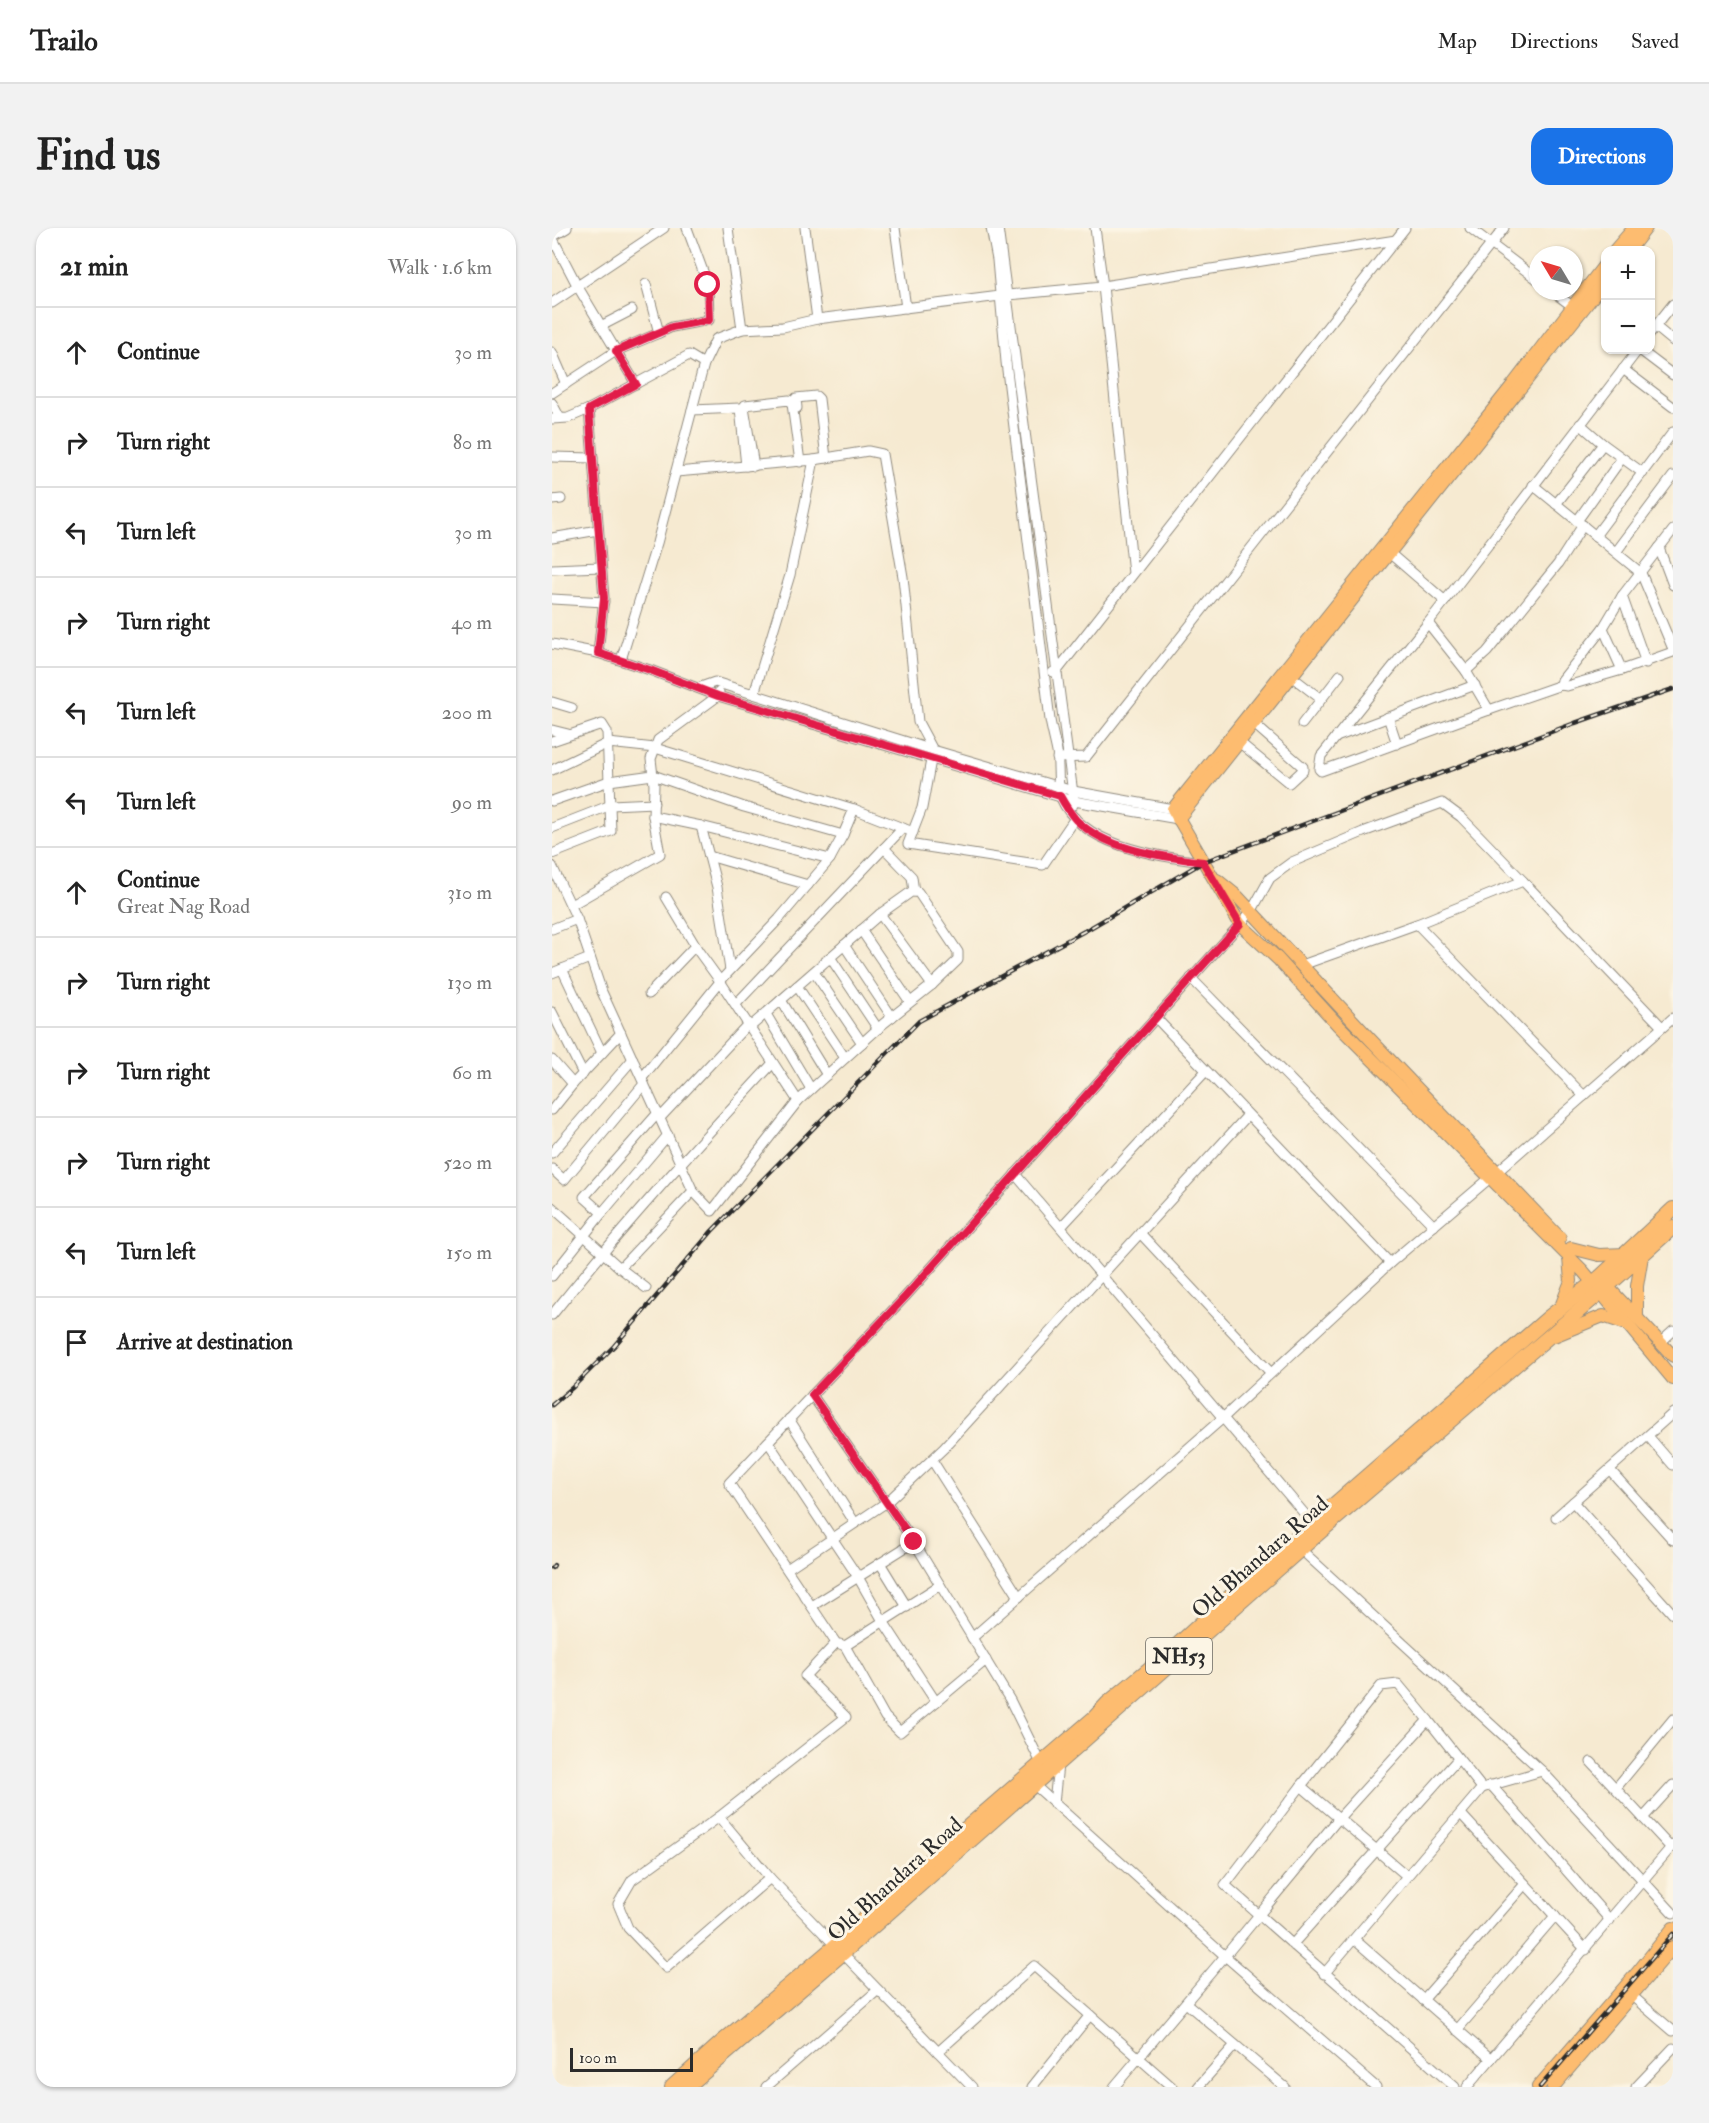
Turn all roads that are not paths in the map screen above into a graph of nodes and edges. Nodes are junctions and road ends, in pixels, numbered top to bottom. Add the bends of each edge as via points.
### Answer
1 (567, 228) edge
2 (664, 228) edge
3 (687, 228) edge
4 (728, 228) edge
5 (805, 228) edge
6 (895, 228) edge
7 (990, 228) edge
8 (998, 228) edge
9 (1095, 228) edge
10 (1405, 228) edge
11 (1504, 228) edge
12 (1634, 228) edge
13 (1646, 228) edge
14 (1476, 230) edge
15 (552, 237) edge
16 (1396, 240) junction
17 (1492, 244) junction
18 (1618, 246) edge
19 (1632, 246) edge
20 (1601, 268) edge
21 (1529, 273) edge
22 (646, 284) dead end
23 (1601, 285) edge
24 (578, 286) junction
25 (1103, 286) junction
26 (1004, 296) junction
27 (1564, 300) edge
28 (552, 303) edge
29 (1572, 306) junction
30 (1672, 306) edge
31 (906, 308) junction
32 (632, 310) dead end
33 (817, 319) junction
34 (601, 326) junction
35 (1655, 327) edge
36 (742, 329) junction
37 (1655, 331) edge
38 (659, 333) junction
39 (1673, 341) edge
40 (616, 351) junction
41 (552, 352) edge
42 (1636, 354) edge
43 (1644, 354) edge
44 (704, 364) junction
45 (1623, 369) junction
46 (1673, 375) edge
47 (566, 384) junction
48 (636, 384) junction
49 (552, 393) edge
50 (552, 403) edge
51 (1673, 407) edge
52 (589, 409) junction
53 (693, 410) junction
54 (556, 418) edge
55 (1580, 424) junction
56 (1673, 432) edge
57 (1603, 444) junction
58 (552, 457) edge
59 (593, 458) junction
60 (826, 458) junction
61 (1622, 458) junction
62 (806, 461) junction
63 (750, 466) junction
64 (676, 472) junction
65 (1643, 473) junction
66 (1673, 476) edge
67 (1533, 485) junction
68 (1556, 504) junction
69 (1580, 523) junction
70 (598, 530) junction
71 (1673, 530) edge
72 (1595, 536) junction
73 (552, 538) edge
74 (1659, 548) junction
75 (1386, 549) junction
76 (1616, 552) junction
77 (602, 567) junction
78 (552, 569) edge
79 (1133, 573) junction
80 (1641, 573) junction
81 (1673, 585) edge
82 (1622, 596) junction
83 (552, 599) edge
84 (1445, 601) junction
85 (604, 602) junction
86 (1428, 623) junction
87 (1603, 628) junction
88 (552, 644) edge
89 (1673, 651) edge
90 (598, 653) junction
91 (621, 660) junction
92 (1646, 663) junction
93 (1622, 670) junction
94 (1056, 671) junction
95 (1466, 671) junction
96 (1045, 675) junction
97 (1340, 675) dead end
98 (1291, 676) junction
99 (722, 684) junction
100 (1475, 685) junction
101 (1561, 685) junction
102 (698, 688) junction
103 (754, 694) junction
104 (718, 696) junction
105 (1321, 699) junction
106 (552, 702) edge
107 (572, 708) dead end
108 (1489, 710) junction
109 (1388, 717) junction
110 (1254, 723) junction
111 (1302, 724) dead end
112 (552, 730) edge
113 (568, 734) junction
114 (1336, 737) junction
115 (552, 741) edge
116 (1239, 742) junction
117 (608, 743) junction
118 (1397, 744) junction
119 (656, 748) junction
120 (932, 755) junction
121 (1057, 758) junction
122 (1069, 758) junction
123 (552, 770) edge
124 (653, 775) junction
125 (609, 782) junction
126 (1060, 792) junction
127 (1074, 796) junction
128 (552, 801) edge
129 (654, 804) junction
130 (611, 805) junction
131 (854, 809) junction
132 (1175, 814) junction
133 (653, 816) junction
134 (1073, 816) junction
135 (701, 826) junction
136 (552, 828) edge
137 (908, 830) junction
138 (843, 835) junction
139 (885, 848) junction
140 (552, 854) edge
141 (709, 856) junction
142 (830, 859) junction
143 (1203, 862) junction
144 (552, 866) edge
145 (1213, 877) junction
146 (555, 878) edge
147 (1523, 881) junction
148 (808, 885) junction
149 (914, 892) junction
150 (666, 897) dead end
151 (571, 905) junction
152 (1251, 912) junction
153 (880, 914) junction
154 (577, 919) junction
155 (1240, 924) junction
156 (1418, 924) junction
157 (552, 929) edge
158 (861, 930) junction
159 (844, 945) junction
160 (695, 946) junction
161 (830, 957) junction
162 (590, 958) junction
163 (1302, 965) junction
164 (562, 969) junction
165 (730, 970) junction
166 (814, 972) junction
167 (552, 973) edge
168 (1191, 978) junction
169 (720, 981) junction
170 (932, 985) junction
171 (797, 986) junction
172 (649, 994) dead end
173 (781, 1000) junction
174 (910, 1002) junction
175 (736, 1004) junction
176 (552, 1012) edge
177 (766, 1014) junction
178 (892, 1017) junction
179 (1156, 1018) junction
180 (1673, 1018) edge
181 (749, 1026) junction
182 (1662, 1028) junction
183 (878, 1029) junction
184 (621, 1033) junction
185 (862, 1043) junction
186 (602, 1053) junction
187 (845, 1058) junction
188 (633, 1059) junction
189 (773, 1063) junction
190 (554, 1067) edge
191 (1206, 1071) junction
192 (583, 1074) junction
193 (827, 1075) junction
194 (643, 1081) junction
195 (573, 1084) junction
196 (811, 1089) junction
197 (1584, 1096) junction
198 (798, 1101) junction
199 (552, 1110) edge
200 (1248, 1115) junction
201 (659, 1116) junction
202 (668, 1135) junction
203 (552, 1153) edge
204 (680, 1162) junction
205 (552, 1169) edge
206 (1015, 1174) junction
207 (1493, 1176) junction
208 (693, 1191) junction
209 (552, 1207) edge
210 (1673, 1209) edge
211 (602, 1213) junction
212 (1434, 1226) junction
213 (1061, 1227) junction
214 (1673, 1227) edge
215 (1140, 1233) junction
216 (584, 1236) junction
217 (602, 1252) junction
218 (1570, 1253) junction
219 (1625, 1254) junction
220 (1642, 1256) junction
221 (1390, 1263) junction
222 (620, 1268) junction
223 (1103, 1275) junction
224 (552, 1276) edge
225 (1600, 1285) junction
226 (645, 1288) dead end
227 (1560, 1309) junction
228 (552, 1315) edge
229 (1633, 1321) junction
230 (1673, 1331) edge
231 (1544, 1341) junction
232 (1661, 1342) junction
233 (1673, 1356) edge
234 (1270, 1372) junction
235 (1673, 1379) edge
236 (1481, 1387) junction
237 (812, 1395) junction
238 (1673, 1413) edge
239 (1224, 1417) junction
240 (789, 1419) junction
241 (1648, 1436) junction
242 (768, 1442) junction
243 (932, 1460) junction
244 (1673, 1465) edge
245 (1610, 1470) junction
246 (887, 1502) junction
247 (1573, 1502) junction
248 (1556, 1517) dead end
249 (855, 1523) junction
250 (1317, 1528) junction
251 (833, 1538) junction
252 (1673, 1540) edge
253 (914, 1542) junction
254 (1296, 1545) junction
255 (880, 1563) junction
256 (787, 1569) junction
257 (858, 1577) junction
258 (940, 1586) junction
259 (1019, 1597) junction
260 (812, 1606) junction
261 (907, 1607) junction
262 (1673, 1614) edge
263 (883, 1621) junction
264 (972, 1638) junction
265 (841, 1644) junction
266 (986, 1660) junction
267 (936, 1702) junction
268 (1673, 1719) edge
269 (1428, 1720) junction
270 (1458, 1758) junction
271 (1591, 1762) dead end
272 (1049, 1767) junction
273 (1542, 1770) junction
274 (1029, 1780) junction
275 (1673, 1785) edge
276 (1302, 1786) junction
277 (1486, 1787) junction
278 (1616, 1788) junction
279 (1054, 1804) junction
280 (1461, 1814) junction
281 (719, 1817) junction
282 (1339, 1818) junction
283 (1643, 1818) junction
284 (1672, 1847) edge
285 (1378, 1851) junction
286 (1407, 1876) junction
287 (770, 1878) junction
288 (1642, 1882) junction
289 (1525, 1884) junction
290 (1673, 1913) edge
291 (1258, 1915) junction
292 (1555, 1916) junction
293 (1610, 1920) junction
294 (1673, 1928) edge
295 (1355, 1940) junction
296 (1292, 1945) junction
297 (1673, 1947) edge
298 (839, 1949) junction
299 (1586, 1950) junction
300 (1225, 1956) junction
301 (1324, 1974) junction
302 (878, 1990) junction
303 (1631, 1995) junction
304 (1423, 2000) junction
305 (1186, 2003) junction
306 (1090, 2015) junction
307 (1457, 2030) junction
308 (1673, 2031) edge
309 (1235, 2045) junction
310 (1673, 2048) edge
311 (938, 2052) junction
312 (1139, 2058) junction
313 (1491, 2060) junction
314 (705, 2065) junction
315 (672, 2087) edge
316 (687, 2087) edge
317 (766, 2087) edge
318 (972, 2087) edge
319 (1032, 2087) edge
320 (1114, 2087) edge
321 (1172, 2087) edge
322 (1198, 2087) edge
323 (1285, 2087) edge
324 (1376, 2087) edge
325 (1455, 2087) edge
326 (1467, 2087) edge
327 (1538, 2087) edge
328 (1553, 2087) edge
329 (1636, 2087) edge

1 - 15 street
2 - 24 street
3 - 38 street via 708,285 709,320
4 - 36 street
5 - 33 street
6 - 31 street
7 - 26 street
8 - 26 street
9 - 25 street
10 - 16 street
11 - 17 street
12 - 18 main road
13 - 19 main road
14 - 17 street
15 - 24 street
16 - 25 street
16 - 79 street
17 - 21 street
17 - 122 street via 1086,757
20 - 29 main road
22 - 38 street
23 - 75 main road
24 - 28 street
24 - 34 street
25 - 26 street
25 - 79 street
26 - 31 street
26 - 94 street
26 - 96 street via 1006,362
27 - 29 street
29 - 75 main road
30 - 35 street
31 - 33 street
32 - 34 street
33 - 36 street via 783,327
34 - 40 street
36 - 44 street via 716,339
37 - 39 street
38 - 40 street
40 - 47 street
40 - 48 street
41 - 47 street
42 - 45 street
43 - 46 street
44 - 48 street via 689,355
44 - 53 street
45 - 51 street
45 - 55 street
47 - 49 street
48 - 52 street
50 - 54 street
52 - 54 street via 568,418
52 - 59 street
53 - 63 street via 740,408
53 - 64 street
55 - 57 street
55 - 67 street
56 - 65 street
57 - 61 street
57 - 68 street
58 - 59 street
59 - 70 street
60 - 62 street
60 - 62 street via 819,399 798,398
60 - 120 street via 882,454 903,577 918,722
61 - 65 street
61 - 69 street
62 - 63 street
62 - 63 street via 789,400 745,405
62 - 103 street via 790,575
63 - 64 street
64 - 91 street
65 - 72 street
66 - 76 street
67 - 68 street
67 - 84 street
68 - 69 street
69 - 72 street
69 - 95 street via 1558,564 1487,652
70 - 73 street
70 - 77 street
71 - 74 street
72 - 76 street
74 - 80 street
74 - 81 street
75 - 84 street
75 - 98 main road
75 - 132 main road via 1250,714
76 - 80 street
77 - 78 street
77 - 85 street
79 - 94 street
80 - 82 street
80 - 89 street
82 - 87 street
82 - 92 street
83 - 85 street
84 - 86 street
85 - 90 street
86 - 95 street
86 - 114 street
87 - 93 street
87 - 101 street
88 - 90 street
89 - 92 street
90 - 91 street
91 - 102 street
92 - 93 street
93 - 101 street
94 - 96 street
94 - 122 street
95 - 100 street
96 - 121 street
97 - 105 street
98 - 105 street
98 - 110 main road
99 - 102 street via 715,682
99 - 103 street
99 - 104 street
100 - 108 street
100 - 109 street
101 - 108 street
102 - 104 street
103 - 120 street
104 - 119 street via 658,740
104 - 120 street
105 - 111 street
106 - 107 street
108 - 118 street
109 - 114 street
109 - 118 street
110 - 116 main road
110 - 116 street via 1303,770 1288,783
112 - 113 street
113 - 115 street
113 - 117 street via 602,724
114 - 118 street via 1319,761 1321,771
116 - 132 main road
117 - 119 street
117 - 123 street
117 - 125 street
119 - 124 street via 651,759
119 - 131 street
120 - 126 street
120 - 137 street via 922,808
121 - 122 street
121 - 126 street
122 - 127 street
124 - 125 street
124 - 129 street
124 - 138 street via 744,807
125 - 128 street
125 - 130 street
126 - 127 street
126 - 134 street
127 - 132 street
127 - 134 street
129 - 130 street
129 - 133 street
130 - 136 street
130 - 140 street via 611,831
131 - 137 street
131 - 138 street
132 - 143 main road
133 - 135 street
133 - 151 street via 660,854
134 - 137 street via 1043,865 908,844
134 - 143 street via 1093,832 1144,853
135 - 141 street
135 - 142 street
137 - 139 street
138 - 142 street
139 - 149 street via 912,877
139 - 175 street
141 - 148 street
141 - 165 street
142 - 148 street
143 - 145 main road
144 - 146 street
145 - 152 main road
145 - 155 main road
146 - 151 street
147 - 152 street via 1461,817 1442,803 1292,862 1270,878
147 - 156 street
147 - 182 street
148 - 165 street
149 - 153 street
149 - 170 street via 918,892 958,952 958,960
150 - 160 street
151 - 154 street
152 - 155 street
152 - 163 main road
153 - 158 street
153 - 170 street
154 - 157 street
154 - 162 street
155 - 168 street
155 - 207 main road
156 - 163 street
156 - 197 street
158 - 159 street
158 - 174 street
159 - 161 street
159 - 178 street
160 - 169 street
160 - 172 street
161 - 166 street
161 - 183 street
162 - 164 street
162 - 184 street
163 - 207 main road
164 - 167 street
164 - 186 street
165 - 169 street
166 - 171 street
166 - 185 street
168 - 179 street
168 - 212 street
169 - 175 street
169 - 194 street
170 - 174 street
171 - 173 street
171 - 187 street
173 - 177 street
173 - 193 street
174 - 178 street
175 - 181 street
176 - 192 street
177 - 181 street
177 - 196 street
178 - 183 street
179 - 191 street
179 - 206 street
180 - 182 street
181 - 189 street
181 - 201 street
182 - 197 street
183 - 185 street
184 - 186 street
184 - 188 street
185 - 187 street
186 - 192 street
187 - 193 street
188 - 194 street
188 - 203 street
189 - 198 street
189 - 204 street
190 - 195 street
191 - 200 street
191 - 213 street
192 - 195 street
193 - 196 street
194 - 201 street
194 - 205 street via 564,1180
195 - 199 street
196 - 198 street
197 - 207 street
198 - 208 street via 712,1211
200 - 215 street
200 - 221 street
201 - 202 street
201 - 211 street via 584,1197
202 - 204 street
202 - 211 street
204 - 208 street
204 - 217 street
206 - 213 street
206 - 237 street
207 - 212 street
207 - 218 main road
208 - 222 street
209 - 216 street
210 - 219 highway, NH53
211 - 216 street
212 - 221 street
213 - 223 street
214 - 220 highway, Old Bhandara Road / NH53
215 - 223 street
215 - 234 street
216 - 217 street
216 - 224 street
217 - 222 street
217 - 228 street
218 - 219 main road
218 - 225 main road
218 - 227 main road via 1571,1281
219 - 225 highway, NH53
220 - 225 highway, Old Bhandara Road / NH53
220 - 229 main road
221 - 234 street
222 - 226 street
223 - 239 street
223 - 243 street
225 - 227 highway, NH53
225 - 229 main road
225 - 231 highway, Old Bhandara Road / NH53
227 - 236 highway, NH53
229 - 231 main road via 1603,1316
229 - 232 main road
229 - 235 main road
230 - 232 street
231 - 236 highway, Old Bhandara Road / NH53
232 - 233 main road
234 - 239 street
236 - 250 highway, Old Bhandara Road / NH53
237 - 240 street
237 - 246 street
238 - 241 street
239 - 250 street
239 - 259 street
240 - 242 street
240 - 249 street
241 - 244 street
241 - 245 street
242 - 251 street
242 - 256 street via 729,1483
243 - 246 street
243 - 259 street
245 - 247 street
245 - 252 street
246 - 249 street
246 - 253 street
247 - 248 street
247 - 262 street
249 - 251 street
250 - 254 highway, Old Bhandara Road / NH53
251 - 256 street
251 - 257 street
253 - 255 street
253 - 258 street
254 - 272 highway, Old Bhandara Road / NH53
254 - 273 street
255 - 257 street
255 - 261 street
256 - 260 street
257 - 260 street
257 - 263 street
258 - 261 street
258 - 264 street
259 - 264 street
260 - 265 street
261 - 263 street
263 - 265 street
263 - 267 street
264 - 266 street
265 - 267 street via 885,1717 900,1732
265 - 281 street via 805,1676 846,1717
266 - 267 street
266 - 272 street
268 - 278 street
269 - 270 street
269 - 276 street via 1398,1684 1381,1686
269 - 282 street
270 - 277 street
270 - 285 street
271 - 278 street
272 - 274 highway, Old Bhandara Road / NH53
272 - 279 street
273 - 277 street
273 - 288 street
274 - 279 street
274 - 298 highway, Old Bhandara Road / NH53
275 - 283 street
276 - 282 street
276 - 291 street via 1225,1885
277 - 280 street
277 - 293 street
278 - 283 street
279 - 300 street
280 - 286 street
280 - 289 street
281 - 287 street
281 - 287 street via 632,1880 618,1904 628,1928 666,1968
282 - 285 street
282 - 291 street
283 - 284 street
284 - 288 street
285 - 286 street
285 - 296 street
286 - 295 street
287 - 298 street
288 - 290 street
288 - 293 street
289 - 292 street
289 - 304 street
291 - 296 street
291 - 300 street
292 - 299 street
292 - 307 street
293 - 299 street
294 - 327 main road
295 - 301 street
295 - 304 street
296 - 301 street
297 - 303 main road
298 - 302 street
298 - 314 highway, Old Bhandara Road / NH53
299 - 313 street
300 - 305 street
300 - 324 street
301 - 325 street
302 - 311 street
302 - 317 street
303 - 308 street
303 - 328 main road
304 - 307 street
305 - 309 street
305 - 312 street
306 - 311 street via 1034,1966
306 - 312 street
306 - 319 street
307 - 313 street
309 - 322 street
309 - 323 street
310 - 329 street
311 - 318 street
312 - 320 street
312 - 321 street
313 - 326 street
314 - 315 highway, NH53
314 - 316 highway, Old Bhandara Road / NH53

